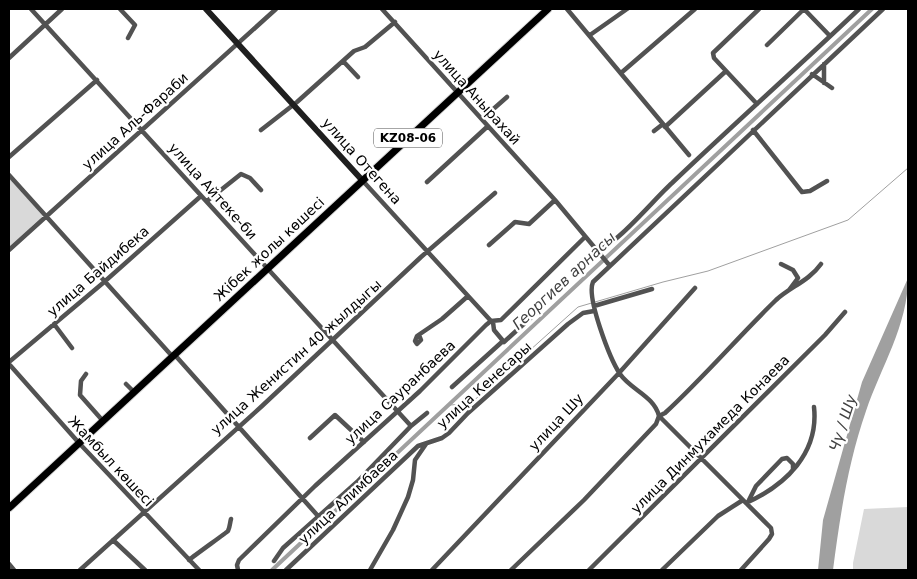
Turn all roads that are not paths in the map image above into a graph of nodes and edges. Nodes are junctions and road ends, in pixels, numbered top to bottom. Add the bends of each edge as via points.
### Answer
1 (32, 9) edge
2 (62, 9) edge
3 (120, 9) edge
4 (206, 9) edge
5 (276, 9) edge
6 (382, 9) edge
7 (548, 9) edge
8 (567, 9) edge
9 (626, 9) edge
10 (695, 9) edge
11 (759, 9) edge
12 (804, 9) edge
13 (859, 9) edge
14 (882, 9) edge
15 (395, 22) junction
16 (45, 24) junction
17 (590, 35) junction
18 (830, 36) junction
19 (128, 38) dead end
20 (237, 44) junction
21 (767, 45) dead end
22 (9, 58) edge
23 (343, 61) junction
24 (824, 64) junction
25 (726, 72) junction
26 (621, 73) junction
27 (812, 74) junction
28 (358, 77) dead end
29 (97, 80) junction
30 (824, 82) junction
31 (832, 88) dead end
32 (457, 92) junction
33 (508, 97) dead end
34 (294, 104) junction
35 (757, 104) junction
36 (482, 119) junction
37 (488, 126) junction
38 (664, 126) junction
39 (142, 130) junction
40 (261, 130) dead end
41 (753, 130) junction
42 (654, 131) dead end
43 (689, 155) dead end
44 (9, 157) edge
45 (9, 175) edge
46 (362, 180) junction
47 (827, 181) dead end
48 (427, 182) dead end
49 (261, 190) dead end
50 (495, 192) dead end
51 (201, 196) junction
52 (555, 200) junction
53 (207, 201) junction
54 (45, 215) junction
55 (585, 238) junction
56 (489, 245) dead end
57 (9, 250) edge
58 (427, 252) junction
59 (597, 252) junction
60 (781, 264) dead end
61 (821, 264) dead end
62 (610, 266) junction
63 (268, 268) junction
64 (105, 281) junction
65 (695, 288) dead end
66 (652, 289) dead end
67 (789, 290) junction
68 (468, 296) junction
69 (594, 308) junction
70 (538, 312) dead end
71 (845, 312) dead end
72 (492, 322) junction
73 (54, 324) junction
74 (419, 335) dead end
75 (333, 338) junction
76 (503, 341) junction
77 (72, 348) dead end
78 (173, 355) junction
79 (9, 363) edge
80 (619, 373) junction
81 (86, 374) dead end
82 (126, 384) dead end
83 (452, 387) dead end
84 (134, 392) junction
85 (814, 407) dead end
86 (398, 410) junction
87 (427, 413) dead end
88 (660, 416) junction
89 (103, 422) junction
90 (239, 426) junction
91 (411, 426) junction
92 (310, 438) dead end
93 (364, 442) junction
94 (79, 443) junction
95 (426, 444) junction
96 (702, 457) junction
97 (793, 470) junction
98 (304, 497) junction
99 (745, 501) junction
100 (9, 508) edge
101 (143, 512) junction
102 (318, 516) junction
103 (231, 519) dead end
104 (113, 540) junction
105 (190, 560) junction
106 (274, 561) dead end
107 (9, 564) edge
108 (14, 570) edge
109 (80, 570) edge
110 (145, 570) edge
111 (199, 570) edge
112 (238, 570) edge
113 (286, 570) edge
114 (370, 570) edge
115 (432, 570) edge
116 (511, 570) edge
117 (589, 570) edge
118 (662, 570) edge
119 (741, 570) edge

1 - 16 street, улица Айтеке-би
2 - 16 street
3 - 19 street via 135,25
4 - 20 main road, улица Отегена
5 - 20 street, улица Аль-Фараби
6 - 15 street, улица Анырахай
7 - 32 highway, Жібек жолы көшесі / KZ08-06
8 - 17 street
9 - 17 street
10 - 26 street
11 - 25 street via 714,50 714,58
12 - 18 street
12 - 21 street
13 - 18 street
14 - 24 street
15 - 23 street
15 - 32 street, улица Анырахай
16 - 22 street
16 - 29 street, улица Айтеке-би
17 - 26 street
18 - 35 street
20 - 34 main road, улица Отегена
20 - 39 street, улица Аль-Фараби
23 - 28 street
23 - 34 street
24 - 27 street
24 - 30 street
25 - 35 street
25 - 38 street
26 - 38 street
27 - 30 street
27 - 41 street
29 - 39 street, улица Айтеке-би
29 - 44 street
30 - 31 street
32 - 36 street, улица Анырахай
32 - 46 highway, Жібек жолы көшесі / KZ08-06
33 - 36 street
34 - 40 street
34 - 46 main road, улица Отегена
35 - 59 street
36 - 37 street, улица Анырахай
37 - 48 street
37 - 52 street, улица Анырахай
38 - 42 street
38 - 43 street
39 - 51 street, улица Айтеке-би
39 - 54 street, улица Аль-Фараби
41 - 47 street via 802,192
41 - 62 street
45 - 54 street
46 - 58 street, улица Отегена
46 - 63 highway, Жібек жолы көшесі / KZ08-06
49 - 53 street via 241,174
50 - 58 street, улица Женистин 40 жылдыгы
51 - 53 street, улица Айтеке-би
51 - 64 street, улица Байдибека
52 - 55 street, улица Анырахай
52 - 56 street via 529,224 514,222
53 - 63 street, улица Айтеке-би
54 - 57 street, улица Аль-Фараби
54 - 64 street
55 - 59 street, улица Анырахай
55 - 72 street, улица Сауранбаева via 501,320
58 - 68 street, улица Отегена
58 - 75 street, улица Женистин 40 жылдыгы
59 - 62 street, улица Анырахай
60 - 67 street via 793,270 798,278
61 - 67 street
62 - 69 street via 590,288
63 - 75 street, улица Айтеке-би
63 - 78 highway, Жібек жолы көшесі / KZ08-06
64 - 73 street, улица Байдибека
64 - 78 street
65 - 80 street, улица Шу
66 - 69 street, улица Кенесары
67 - 88 street
68 - 72 street, улица Отегена
68 - 74 street
69 - 80 street
69 - 95 street, улица Кенесары via 568,324 449,433
70 - 76 street
71 - 96 street, улица Динмухамеда Конаева
72 - 76 street, улица Отегена
72 - 86 street, улица Сауранбаева
73 - 77 street
73 - 79 street, улица Байдибека
75 - 86 street, улица Айтеке-би
75 - 90 street, улица Женистин 40 жылдыгы
76 - 83 street
78 - 84 highway, Жібек жолы көшесі / KZ08-06
78 - 90 street
79 - 94 street, Жамбыл көшесі
80 - 88 street via 651,402
80 - 115 street, улица Шу
81 - 89 street via 81,381 80,395
82 - 84 street
84 - 89 highway, Жібек жолы көшесі / KZ08-06
85 - 97 street via 814,429 807,452
86 - 91 street, улица Айтеке-би
86 - 93 street, улица Сауранбаева
87 - 91 street
88 - 96 street
88 - 116 street via 584,500
89 - 94 highway, Жібек жолы көшесі / KZ08-06
90 - 98 street
90 - 101 street, улица Женистин 40 жылдыгы
91 - 102 street via 357,482
92 - 93 street via 335,415
93 - 98 street, улица Сауранбаева
94 - 100 highway, Жібек жолы көшесі / KZ08-06
94 - 101 street, Жамбыл көшесі
95 - 113 street, улица Алимбаева via 418,446
95 - 114 street via 415,460 414,480 408,497
96 - 99 street
96 - 117 street, улица Динмухамеда Конаева
97 - 99 street via 778,484
97 - 99 street via 791,461 782,459
98 - 102 street
98 - 112 street, улица Сауранбаева via 239,560
99 - 118 street via 718,516
99 - 119 street via 771,528 772,534
101 - 104 street, улица Женистин 40 жылдыгы
101 - 105 street, Жамбыл көшесі
102 - 106 street via 283,548
103 - 105 street via 224,536 213,540
104 - 109 street, улица Женистин 40 жылдыгы
104 - 110 street
105 - 111 street, Жамбыл көшесі
107 - 108 street

